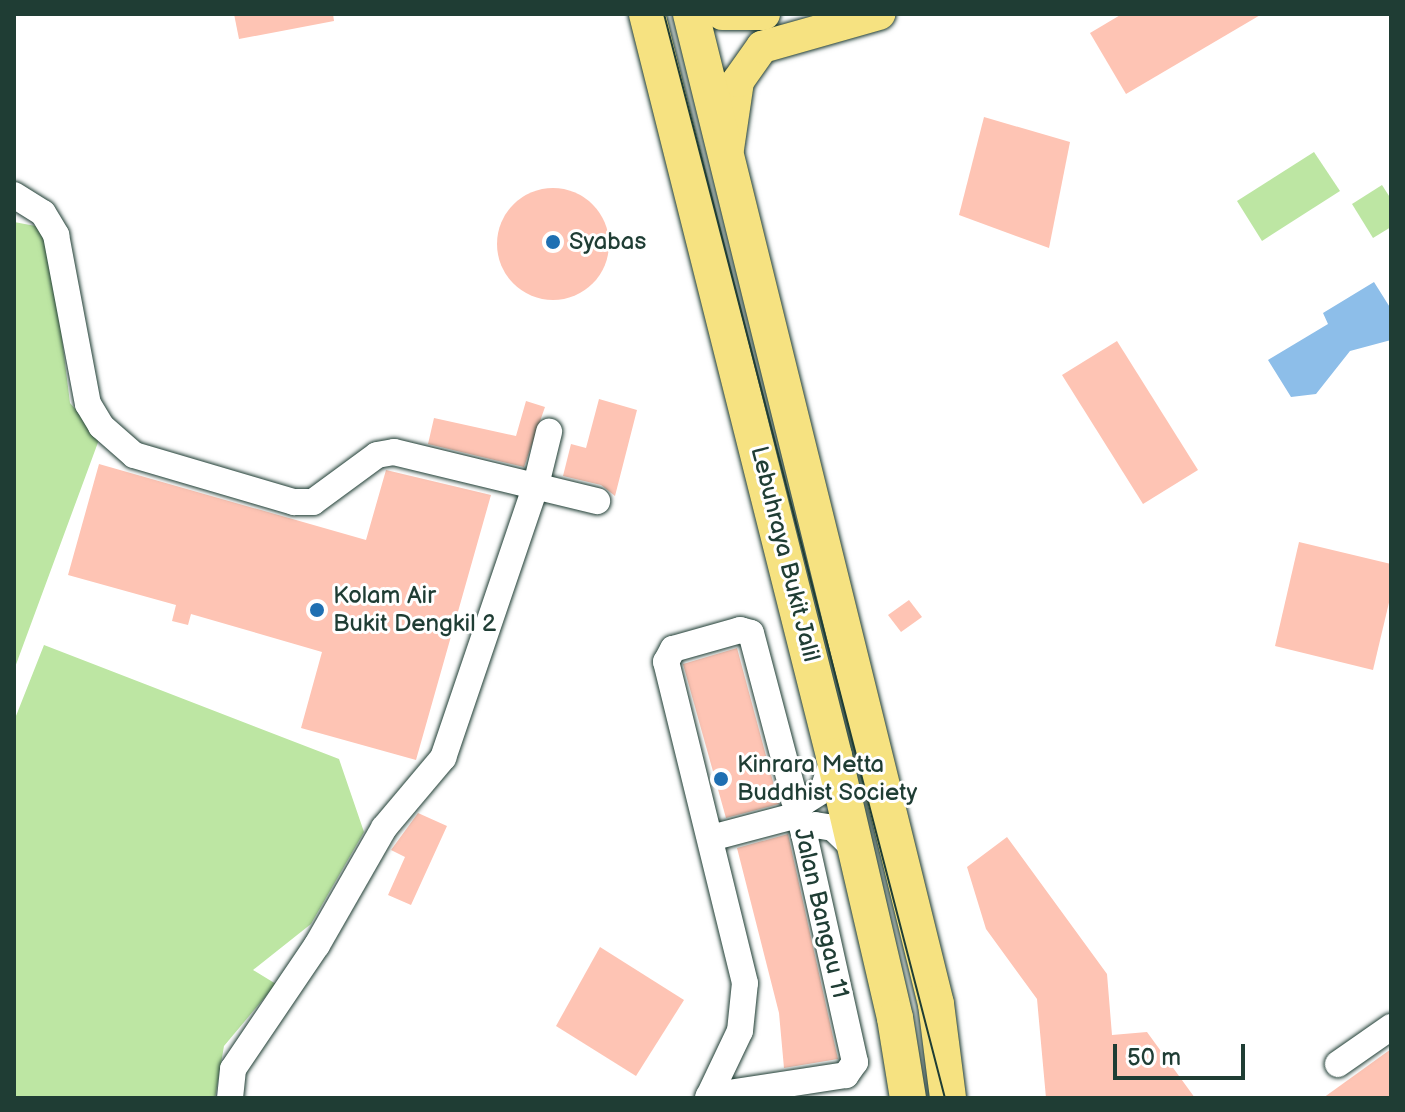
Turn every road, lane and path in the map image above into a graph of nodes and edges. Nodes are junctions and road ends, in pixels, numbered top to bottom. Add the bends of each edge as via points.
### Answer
1 (647, 14) edge
2 (691, 14) edge
3 (722, 14) edge
4 (764, 14) edge
5 (871, 15) edge
6 (728, 149) junction
7 (14, 195) edge
8 (549, 432) dead end
9 (536, 485) junction
10 (597, 501) dead end
11 (834, 756) junction
12 (799, 816) junction
13 (711, 838) junction
14 (857, 851) junction
15 (1391, 1027) edge
16 (1338, 1064) dead end
17 (708, 1097) edge
18 (230, 1098) edge
19 (908, 1098) edge
20 (948, 1098) edge

1 - 11 highway, Lebuhraya Bukit Jalil
2 - 6 highway, Lebuhraya Bukit Jalil
3 - 4 main road
5 - 6 main road via 762,47 748,59 738,81
6 - 20 highway, Lebuhraya Bukit Jalil via 936,1004
7 - 9 street via 43,213 56,235 88,404 101,426 134,455 294,502 313,502 377,455 394,452
8 - 9 street
9 - 10 street
9 - 18 street via 443,758 384,828 317,945 233,1069
11 - 12 street via 823,790 804,802
11 - 14 highway, Lebuhraya Bukit Jalil
12 - 13 street
12 - 13 street, Jalan Bangau 11 via 751,633 740,630 673,649 666,662
12 - 14 street via 833,828
12 - 17 street, Jalan Bangau 11 via 855,1062 851,1072
13 - 17 street, Jalan Bangau 11 via 745,983 740,1031
14 - 19 highway, Lebuhraya Bukit Jalil
15 - 16 street

